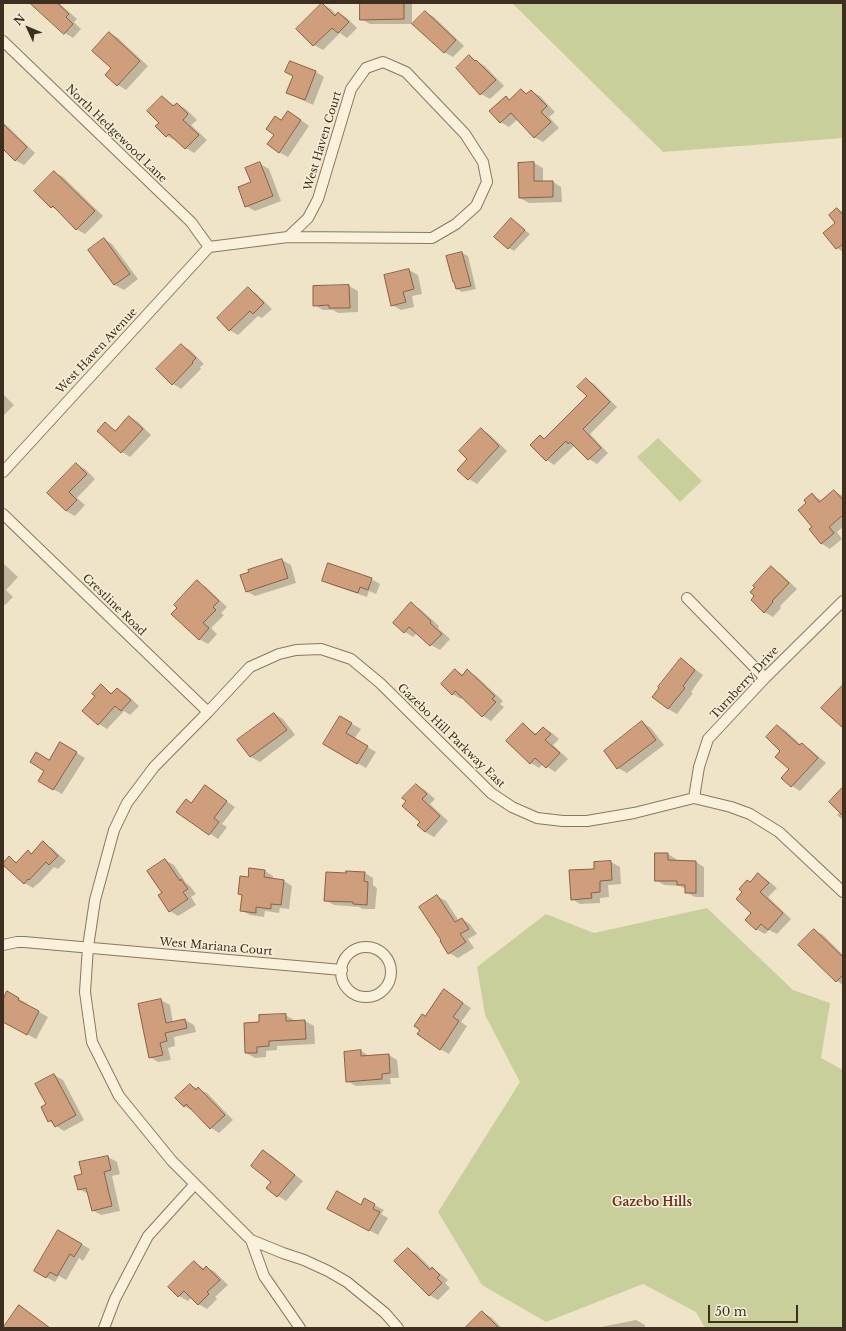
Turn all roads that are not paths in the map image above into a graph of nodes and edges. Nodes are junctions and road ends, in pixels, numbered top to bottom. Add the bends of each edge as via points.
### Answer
1 (3, 41) edge
2 (288, 237) junction
3 (209, 247) junction
4 (3, 472) edge
5 (3, 514) edge
6 (687, 598) dead end
7 (843, 601) edge
8 (764, 678) junction
9 (208, 712) junction
10 (694, 798) junction
11 (843, 892) edge
12 (3, 945) edge
13 (88, 947) junction
14 (342, 970) junction
15 (195, 1184) junction
16 (251, 1240) junction
17 (104, 1328) edge
18 (300, 1328) edge
19 (398, 1328) edge

1 - 3 street, North Hedgewood Lane via 191,222
2 - 2 street, West Haven Court via 432,238 456,224 476,206 487,182 483,162 465,134 406,72 382,62 366,68 351,89 318,199 308,218
2 - 3 street, West Haven Court
3 - 4 street, West Haven Avenue
5 - 9 street, Crestline Road
6 - 8 street
7 - 8 street, Turnberry Drive
8 - 10 street, Turnberry Drive via 708,739 699,767
9 - 10 street, Gazebo Hill Parkway East via 250,667 279,654 320,649 351,659 380,683 491,792 512,807 537,818 587,821 634,813
9 - 13 street, Gazebo Hill Parkway East via 154,767 127,803 114,830 95,900
10 - 11 street, Gazebo Hill Parkway East via 731,807 779,832
12 - 13 street, West Mariana Court via 17,942
13 - 14 street, West Mariana Court
13 - 15 street, Gazebo Hill Parkway East via 85,992 92,1042 119,1096 172,1162
14 - 14 street via 342,978 349,989 359,996 368,997 384,990 391,975 388,960 383,954 369,947 354,951 348,956
15 - 16 street, Gazebo Hill Parkway East
15 - 17 street via 148,1236 115,1299
16 - 18 street via 264,1276
16 - 19 street via 304,1260 341,1278 385,1313

